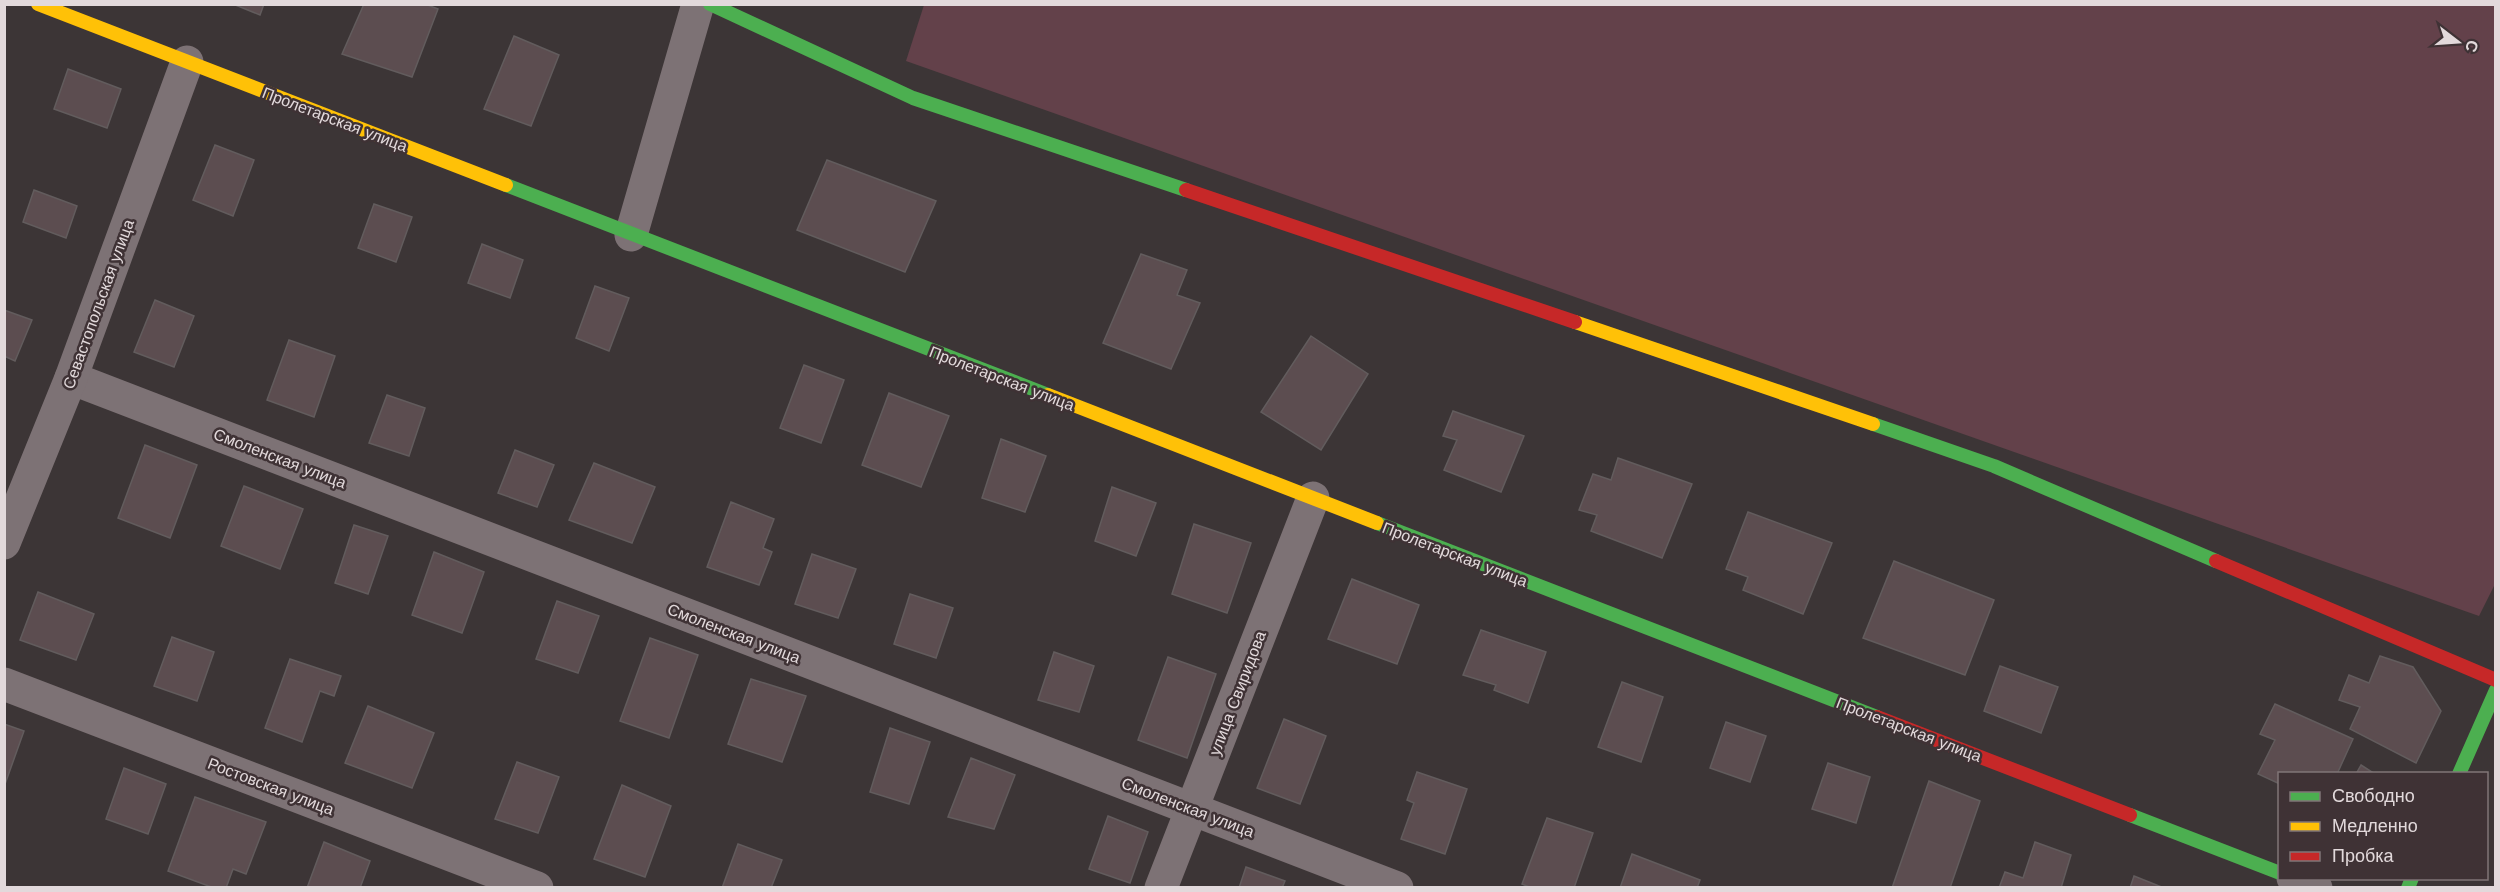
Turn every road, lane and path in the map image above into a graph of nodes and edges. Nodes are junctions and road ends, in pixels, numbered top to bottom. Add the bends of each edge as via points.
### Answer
1 (38, 4) edge
2 (698, 4) edge
3 (710, 4) edge
4 (187, 62) junction
5 (631, 235) junction
6 (71, 378) junction
7 (1313, 498) junction
8 (4, 543) edge
9 (2496, 680) edge
10 (4, 684) edge
11 (2496, 690) edge
12 (2460, 772) edge
13 (1192, 808) junction
14 (2278, 872) edge
15 (2296, 880) edge
16 (537, 888) edge
17 (1161, 888) edge
18 (1397, 888) edge
19 (2316, 888) edge

1 - 4 street, Пролетарская улица
2 - 5 street
3 - 9 street via 913,98 1410,264 1994,466
4 - 5 street, Пролетарская улица
4 - 6 street, Севастопольская улица
5 - 7 street, Пролетарская улица
6 - 8 street, Севастопольская улица
6 - 13 street, Смоленская улица
7 - 13 street, улица Свиридова
7 - 14 street, Пролетарская улица
10 - 16 street, Ростовская улица
11 - 12 street
13 - 17 street, улица Свиридова
13 - 18 street, Смоленская улица
15 - 19 street

